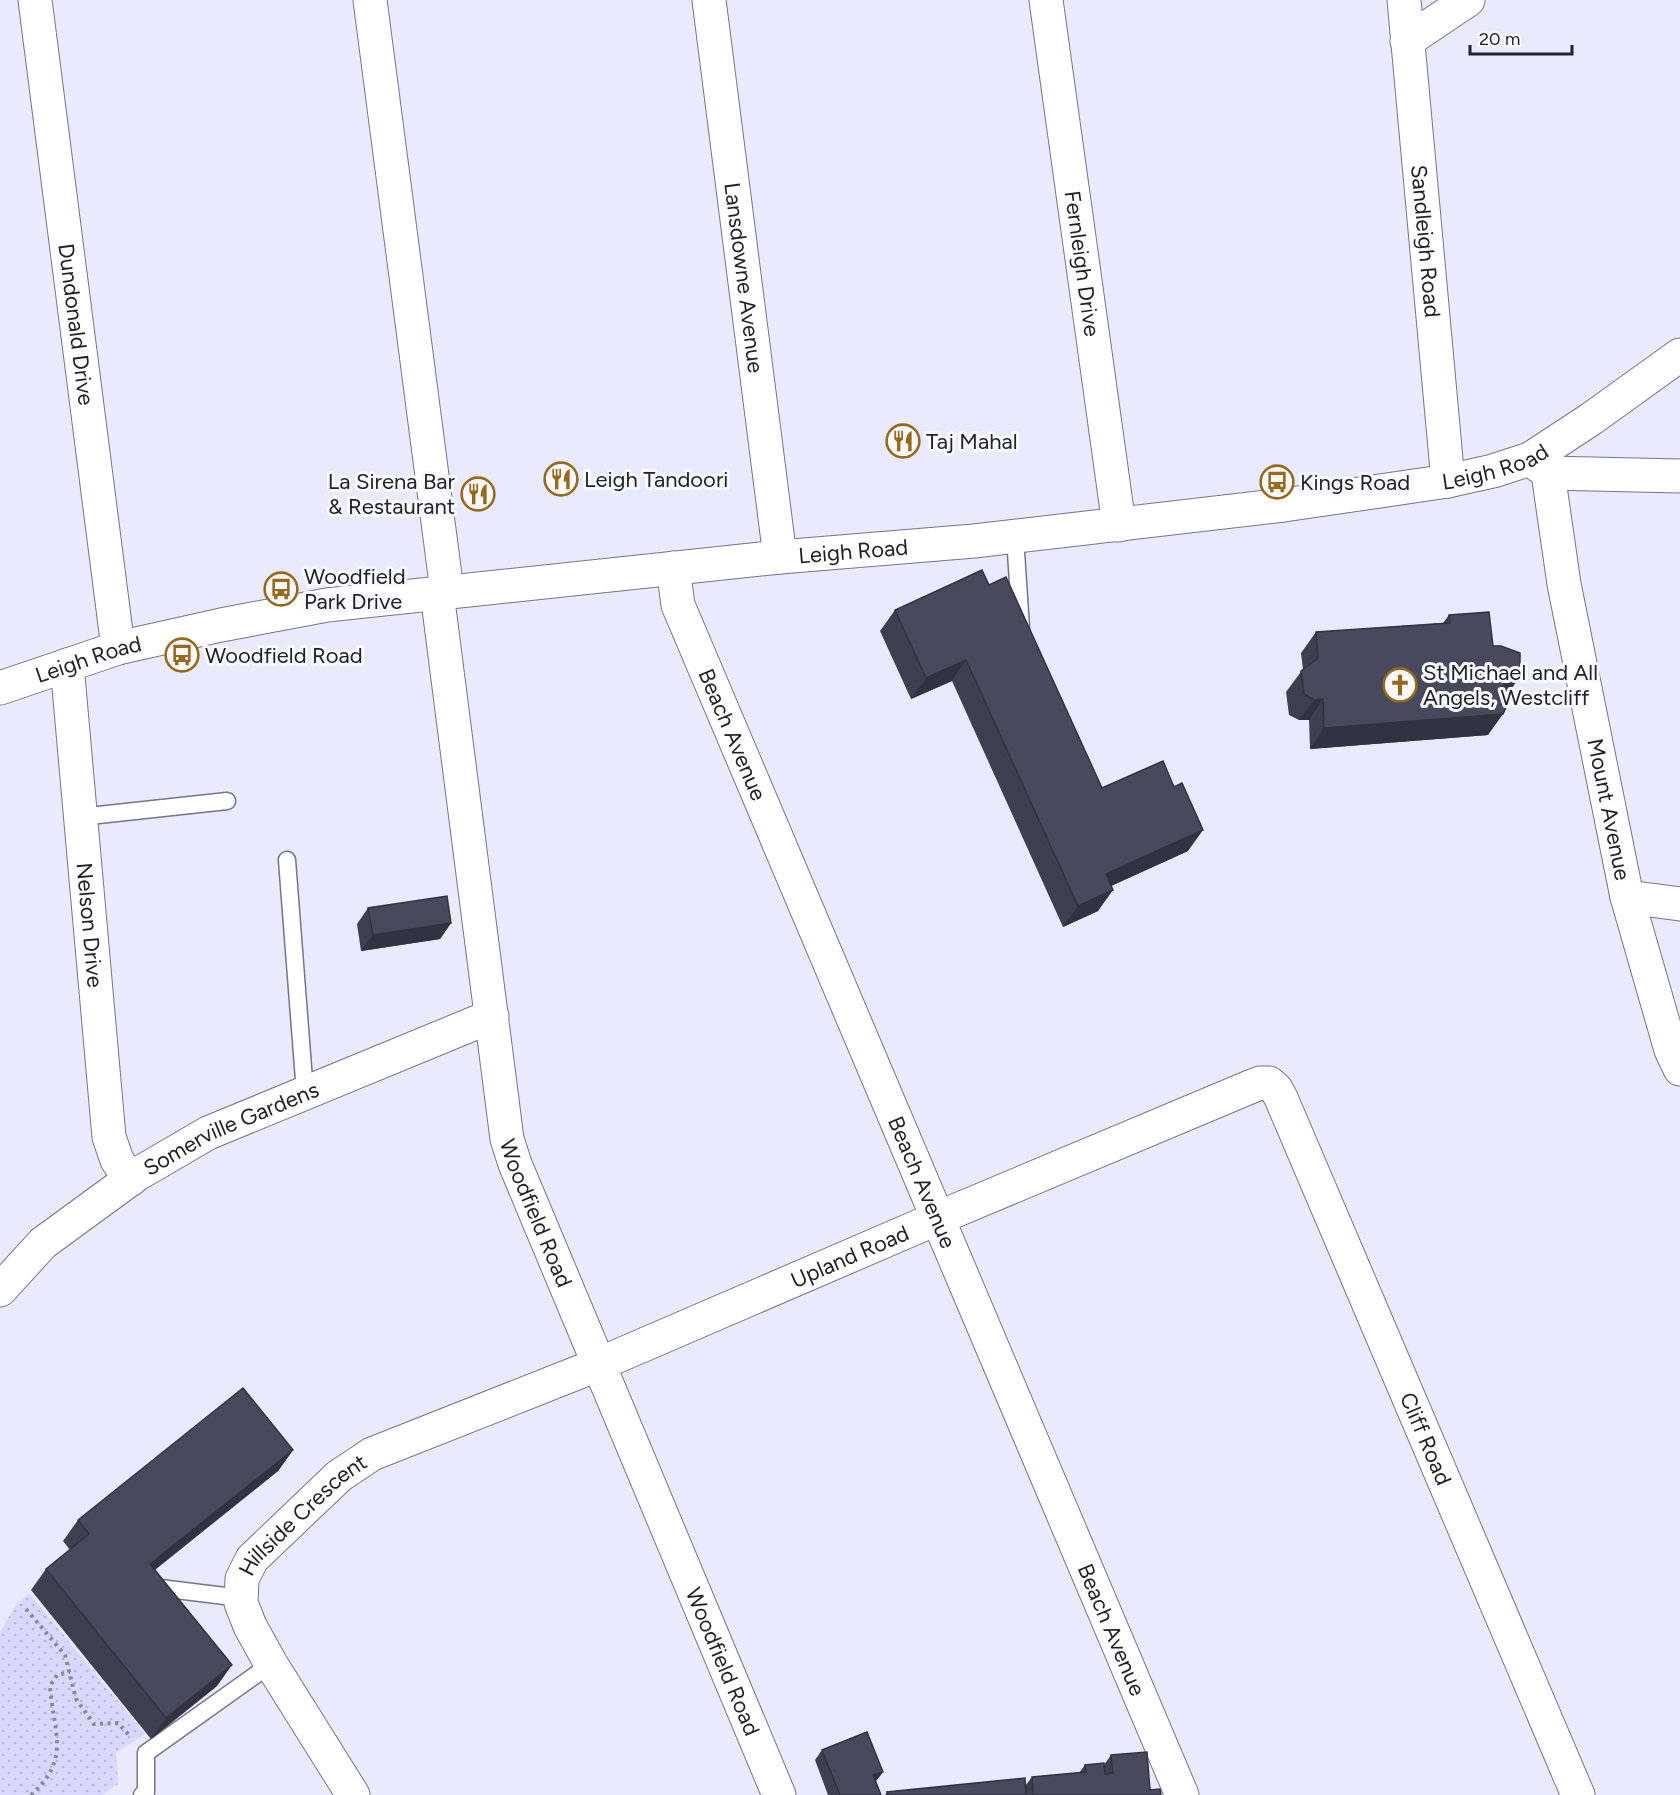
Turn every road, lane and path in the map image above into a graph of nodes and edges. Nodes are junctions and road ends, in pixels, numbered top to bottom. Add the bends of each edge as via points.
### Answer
1 (35, 0) edge
2 (370, 0) edge
3 (709, 0) edge
4 (1046, 0) edge
5 (1404, 0) edge
6 (1468, 0) edge
7 (1407, 41) junction
8 (1680, 355) edge
9 (1539, 466) junction
10 (1680, 476) edge
11 (1448, 481) junction
12 (1119, 525) junction
13 (1015, 537) junction
14 (780, 557) junction
15 (673, 568) junction
16 (442, 592) junction
17 (1027, 644) edge
18 (118, 648) junction
19 (67, 665) junction
20 (0, 688) edge
21 (226, 801) dead end
22 (80, 818) junction
23 (287, 860) dead end
24 (1627, 897) junction
25 (1680, 904) edge
26 (492, 1016) junction
27 (1680, 1069) edge
28 (1269, 1083) joint
29 (305, 1094) junction
30 (130, 1180) junction
31 (938, 1218) junction
32 (0, 1290) edge
33 (597, 1365) junction
34 (152, 1587) edge
35 (241, 1598) junction
36 (26, 1609) dead end
37 (271, 1664) junction
38 (69, 1672) junction
39 (146, 1753) junction
40 (31, 1795) edge
41 (142, 1795) edge
42 (353, 1795) edge
43 (779, 1795) edge
44 (1182, 1795) edge
45 (1578, 1795) edge

1 - 18 street, Dundonald Drive
2 - 16 street
3 - 14 street, Lansdowne Avenue
4 - 12 street, Fernleigh Drive
5 - 7 street, Sandleigh Road
6 - 7 street
7 - 11 street, Sandleigh Road
8 - 9 street, Leigh Road via 1591,419
9 - 10 street
9 - 11 street, Leigh Road
9 - 24 street, Mount Avenue
11 - 12 street, Leigh Road
12 - 13 street, Leigh Road
13 - 14 street, Leigh Road
13 - 17 lane via 1022,633
14 - 15 street, Leigh Road
15 - 16 street, Leigh Road
15 - 31 street, Beach Avenue via 678,605
16 - 18 street, Leigh Road via 327,605
16 - 26 street, Woodfield Road
18 - 19 street, Leigh Road
19 - 20 street, Leigh Road
19 - 22 street, Nelson Drive
21 - 22 lane
22 - 30 street, Nelson Drive via 109,1137
23 - 29 lane
24 - 25 street
24 - 27 street, Mount Avenue via 1671,1050
26 - 29 street, Somerville Gardens
26 - 33 street, Woodfield Road via 507,1139
28 - 31 street, Upland Road via 1250,1087
28 - 45 street, Cliff Road via 1281,1098
29 - 30 street, Somerville Gardens via 208,1133
30 - 32 street, Somerville Gardens via 43,1244
31 - 33 street, Upland Road
31 - 44 street, Beach Avenue
33 - 35 street, Hillside Crescent via 372,1454 339,1476 252,1559 242,1579
33 - 43 street, Woodfield Road
34 - 35 lane
35 - 37 street, Hillside Crescent via 250,1626
36 - 38 path via 65,1655
37 - 39 lane
37 - 42 street, Hillside Crescent
38 - 39 path via 76,1699 94,1724 118,1723
38 - 40 path via 57,1675 50,1686 57,1732 56,1760
39 - 41 lane via 146,1792

